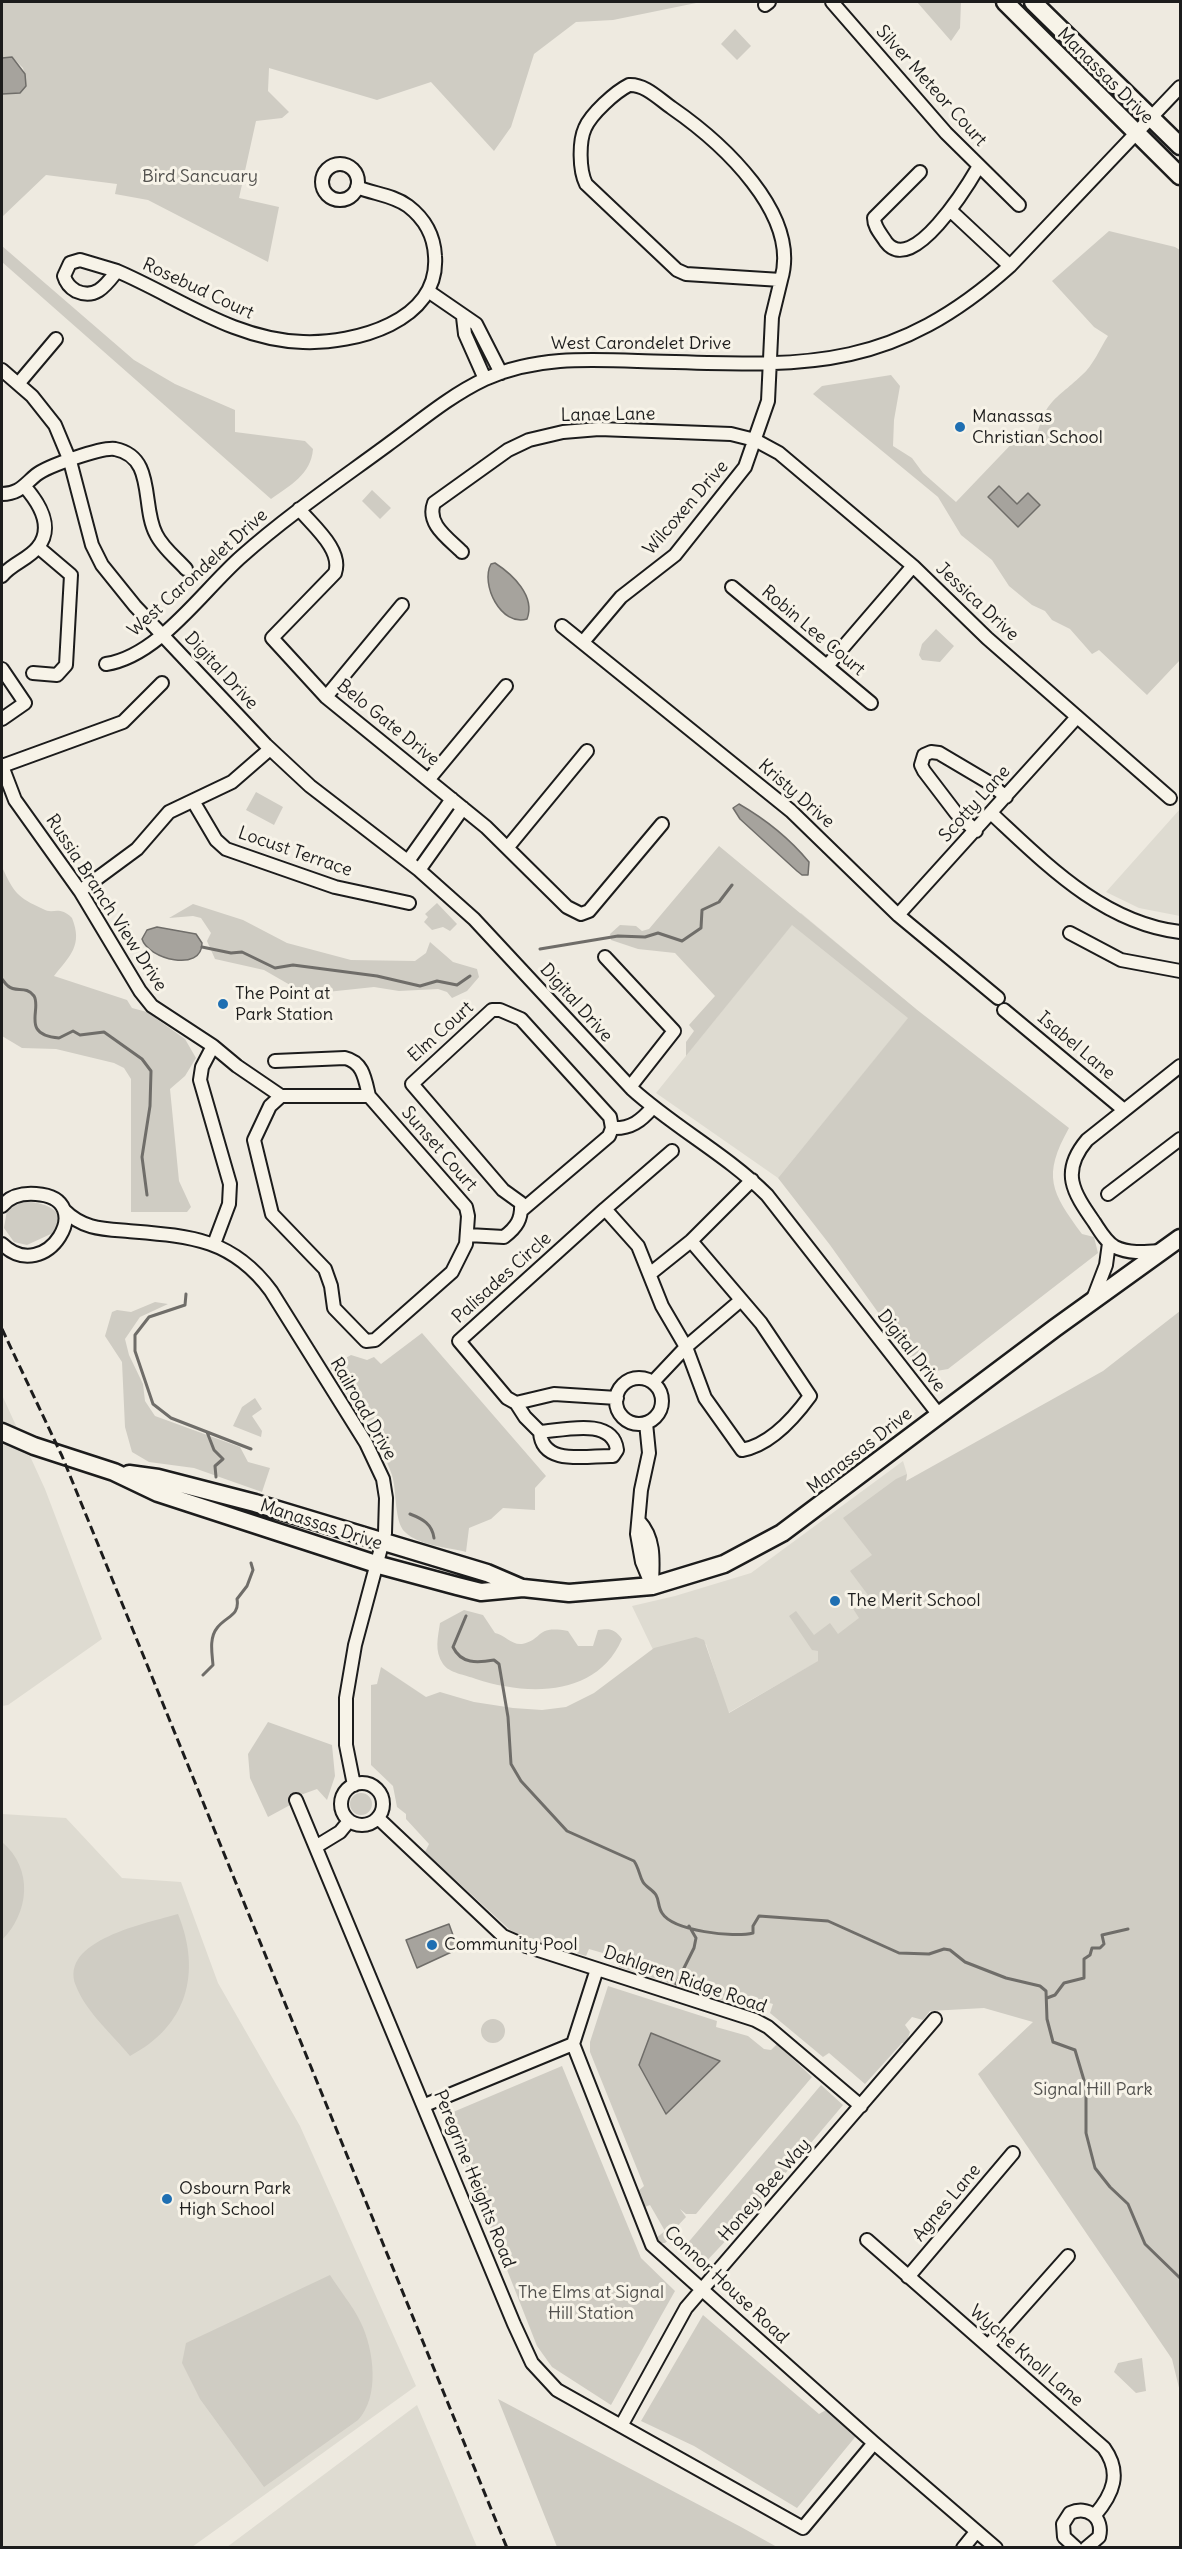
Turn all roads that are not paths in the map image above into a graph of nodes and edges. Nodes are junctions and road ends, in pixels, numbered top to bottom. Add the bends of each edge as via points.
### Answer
1 (832, 2) edge
2 (1005, 2) edge
3 (1033, 2) edge
4 (1180, 87) edge
5 (1152, 117) junction
6 (1136, 133) junction
7 (1180, 146) edge
8 (979, 166) junction
9 (920, 172) dead end
10 (1180, 176) edge
11 (357, 187) dead end
12 (1019, 205) dead end
13 (950, 210) junction
14 (1010, 266) junction
15 (117, 271) dead end
16 (781, 280) junction
17 (428, 291) junction
18 (463, 317) junction
19 (56, 339) dead end
20 (770, 363) junction
21 (2, 369) edge
22 (501, 373) junction
23 (485, 379) junction
24 (18, 384) junction
25 (755, 441) junction
26 (70, 460) junction
27 (25, 487) junction
28 (2, 494) edge
29 (299, 509) junction
30 (38, 547) junction
31 (462, 552) dead end
32 (913, 566) junction
33 (186, 569) dead end
34 (2, 576) edge
35 (732, 586) dead end
36 (402, 605) dead end
37 (562, 626) dead end
38 (162, 635) junction
39 (583, 642) junction
40 (106, 664) dead end
41 (827, 666) junction
42 (2, 669) edge
43 (33, 673) dead end
44 (162, 683) dead end
45 (507, 686) dead end
46 (326, 697) junction
47 (871, 703) dead end
48 (1077, 717) junction
49 (2, 719) edge
50 (270, 748) junction
51 (587, 751) dead end
52 (429, 779) junction
53 (1006, 797) junction
54 (1170, 798) dead end
55 (452, 799) junction
56 (193, 801) junction
57 (462, 808) junction
58 (991, 813) junction
59 (662, 824) dead end
60 (976, 831) junction
61 (508, 847) junction
62 (408, 861) junction
63 (419, 870) junction
64 (80, 891) junction
65 (408, 903) dead end
66 (898, 915) junction
67 (1180, 932) edge
68 (1070, 933) dead end
69 (605, 957) dead end
70 (1180, 971) edge
71 (1001, 1004) joint
72 (213, 1046) junction
73 (275, 1061) dead end
74 (1180, 1066) edge
75 (630, 1087) junction
76 (281, 1096) junction
77 (369, 1096) junction
78 (653, 1107) junction
79 (1124, 1110) junction
80 (612, 1128) junction
81 (1180, 1139) edge
82 (672, 1151) dead end
83 (752, 1180) junction
84 (1108, 1194) dead end
85 (2, 1206) edge
86 (605, 1209) junction
87 (64, 1210) junction
88 (522, 1210) junction
89 (93, 1229) junction
90 (468, 1235) junction
91 (1180, 1238) edge
92 (57, 1241) junction
93 (691, 1241) junction
94 (1109, 1243) junction
95 (2, 1244) edge
96 (214, 1244) junction
97 (1162, 1251) junction
98 (651, 1273) junction
99 (741, 1300) junction
100 (1092, 1301) junction
101 (686, 1347) junction
102 (653, 1382) junction
103 (616, 1398) junction
104 (516, 1403) junction
105 (939, 1415) junction
106 (646, 1423) junction
107 (2, 1432) edge
108 (540, 1432) junction
109 (2, 1442) edge
110 (34, 1446) junction
111 (114, 1472) junction
112 (383, 1542) junction
113 (377, 1564) junction
114 (652, 1586) junction
115 (523, 1588) junction
116 (354, 1785) junction
117 (296, 1800) dead end
118 (378, 1818) junction
119 (349, 1821) junction
120 (317, 1846) junction
121 (597, 1969) junction
122 (935, 2019) dead end
123 (573, 2044) junction
124 (425, 2105) junction
125 (861, 2106) junction
126 (1013, 2153) dead end
127 (867, 2240) dead end
128 (1068, 2256) dead end
129 (908, 2277) junction
130 (702, 2290) junction
131 (988, 2346) junction
132 (621, 2426) junction
133 (874, 2443) junction
134 (1095, 2515) junction
135 (976, 2532) junction
136 (1069, 2546) edge
137 (1095, 2546) edge
138 (963, 2547) edge
139 (996, 2547) edge

1 - 8 street, Silver Meteor Court
2 - 6 main road, Manassas Drive
3 - 5 main road, Manassas Drive
4 - 5 street, West Carondelet Drive
5 - 6 street, West Carondelet Drive
5 - 7 main road, Manassas Drive
6 - 10 main road, Manassas Drive
6 - 14 street, West Carondelet Drive
8 - 12 street, Silver Meteor Court
8 - 13 street, Silver Meteor Court
9 - 13 street, Silver Meteor Court via 874,218 890,246 896,250 909,249 935,229
11 - 17 street via 406,205 429,228 436,262
13 - 14 street
14 - 20 street, West Carondelet Drive via 955,311 889,344 837,359
15 - 17 street, Rosebud Court via 233,328 301,342 362,335 409,313
16 - 16 street, Wilcoxen Drive via 695,277 677,270 586,184 582,138 589,121 622,88 635,85 700,128 762,194 784,246
16 - 20 street, Wilcoxen Drive via 772,317
17 - 18 street
18 - 22 street via 480,329
18 - 23 street via 465,334
19 - 24 street
20 - 22 street, West Carondelet Drive via 561,360
20 - 25 street, Wilcoxen Drive via 768,401
21 - 24 street, Digital Drive
22 - 23 street, West Carondelet Drive
23 - 29 street, West Carondelet Drive
24 - 26 street, Digital Drive via 45,410
25 - 31 street, Lanae Lane via 731,434 599,429 529,440 508,450 434,503 434,522
25 - 32 street, Jessica Drive via 779,453
25 - 39 street, Wilcoxen Drive via 737,480 683,546 659,570 621,597
26 - 27 street via 46,469
26 - 33 street via 112,449 134,458 142,472 155,534
26 - 38 street, Digital Drive via 92,545 102,565
27 - 28 street
27 - 30 street via 44,518
29 - 38 street, West Carondelet Drive via 240,558
29 - 46 street, Belo Gate Drive via 334,551 338,564 335,573 272,638
30 - 34 street
30 - 43 street via 71,576 66,665 57,675
32 - 41 street
32 - 48 street, Jessica Drive
35 - 41 street, Robin Lee Court
36 - 46 street
37 - 39 street, Kristy Drive
38 - 40 street, West Carondelet Drive via 130,657
38 - 50 street, Digital Drive
39 - 66 street, Kristy Drive via 791,811
41 - 47 street, Robin Lee Court
42 - 49 street via 25,703
44 - 64 street, Russia Branch View Drive via 123,722 2,766 15,800
45 - 52 street
46 - 52 street, Belo Gate Drive
48 - 53 street, Scotty Lane
48 - 54 street, Jessica Drive
50 - 56 street via 232,782
50 - 62 street, Digital Drive via 310,786
51 - 61 street
52 - 55 street, Belo Gate Drive
53 - 58 street, Scotty Lane
53 - 60 street via 939,753 924,755 924,771 956,813
55 - 57 street, Belo Gate Drive
55 - 62 street
56 - 64 street via 170,812 137,849
56 - 65 street, Locust Terrace via 209,830 226,849 335,887
57 - 61 street, Belo Gate Drive
57 - 63 street
58 - 60 street, Scotty Lane
58 - 67 street via 1052,869 1093,899 1135,920
59 - 61 street, Belo Gate Drive via 584,913 567,907
60 - 66 street, Scotty Lane
62 - 63 street, Digital Drive
63 - 75 street, Digital Drive via 474,919
64 - 72 street, Russia Branch View Drive via 152,1006
66 - 71 street, Kristy Drive
68 - 70 street via 1121,960
69 - 75 street via 674,1031
71 - 79 street, Isabel Lane
72 - 76 street
72 - 96 street via 200,1080 230,1184 229,1204
73 - 77 street via 353,1060 359,1065
74 - 79 street
75 - 78 street, Digital Drive
76 - 77 street
76 - 90 street, Sunset Court via 270,1106 254,1140 272,1214 324,1269 334,1308 366,1341 375,1340 447,1278
77 - 90 street, Sunset Court via 466,1207
78 - 80 street via 626,1129
78 - 83 street, Digital Drive
79 - 94 street via 1075,1153 1071,1169 1079,1201
80 - 88 street via 609,1136
80 - 88 street, Elm Court via 610,1117 520,1019 492,1010 412,1084 503,1190 521,1203
81 - 84 street
82 - 86 street, Palisades Circle
83 - 93 street
83 - 105 street, Digital Drive
85 - 87 street, Railroad Drive via 14,1197 34,1194 52,1199
86 - 98 street via 638,1246
86 - 104 street, Palisades Circle via 459,1341 507,1398
87 - 89 street, Railroad Drive via 73,1220
87 - 92 street via 65,1227
88 - 90 street via 517,1225 504,1237
89 - 92 street, Railroad Drive
89 - 96 street, Railroad Drive via 182,1236
91 - 97 main road, Manassas Drive
92 - 95 street, Railroad Drive via 44,1250 22,1255
93 - 98 street
93 - 99 street
94 - 97 street via 1126,1250
94 - 100 street via 1106,1265
96 - 112 street, Railroad Drive via 250,1267 267,1285 366,1443 383,1479 387,1515
97 - 100 main road, Manassas Drive
98 - 101 street via 662,1306
99 - 101 street
99 - 101 street via 810,1396 795,1416 770,1437 742,1449 705,1398
100 - 105 main road, Manassas Drive
101 - 102 street
102 - 103 street via 641,1378 627,1381
102 - 106 street via 663,1402 657,1416
103 - 104 street via 554,1394
103 - 106 street via 624,1418 636,1424
104 - 108 street, Palisades Circle
105 - 114 main road, Manassas Drive via 782,1533 724,1564
106 - 114 street via 649,1453 637,1534
107 - 110 main road, Manassas Drive
108 - 108 street, Palisades Circle via 590,1428 608,1432 617,1450 613,1456 560,1456 547,1450
109 - 110 main road, Manassas Drive
110 - 111 main road, Manassas Drive
111 - 112 main road, Manassas Drive via 158,1478
111 - 113 main road, Manassas Drive via 158,1493
112 - 113 street, Railroad Drive
112 - 115 main road, Manassas Drive via 487,1573
113 - 115 main road, Manassas Drive via 481,1592
113 - 116 street, Railroad Drive via 355,1645 346,1698 346,1745
114 - 115 main road, Manassas Drive via 569,1593
116 - 118 street via 369,1784 379,1792 383,1804
116 - 119 street via 346,1790 341,1802
117 - 120 street, Peregrine Heights Road
118 - 119 street via 362,1825
118 - 121 street, Dahlgren Ridge Road via 503,1936
119 - 120 street via 340,1832
120 - 124 street, Peregrine Heights Road
121 - 123 street
121 - 125 street, Dahlgren Ridge Road via 762,2023
122 - 125 street, Honey Bee Way
123 - 124 street
123 - 130 street, Connor House Road via 652,2245
124 - 132 street, Peregrine Heights Road via 532,2363 557,2390
125 - 130 street, Honey Bee Way
126 - 129 street, Agnes Lane
127 - 129 street, Wyche Knoll Lane
128 - 131 street
129 - 131 street, Wyche Knoll Lane
130 - 132 street, Honey Bee Way via 686,2308
130 - 133 street, Connor House Road
131 - 134 street, Wyche Knoll Lane via 1110,2456 1114,2487
132 - 133 street, Peregrine Heights Road via 803,2528
133 - 135 street, Connor House Road
134 - 136 street via 1083,2510 1070,2513 1062,2530
134 - 137 street via 1100,2526
135 - 138 street
135 - 139 street, Connor House Road

